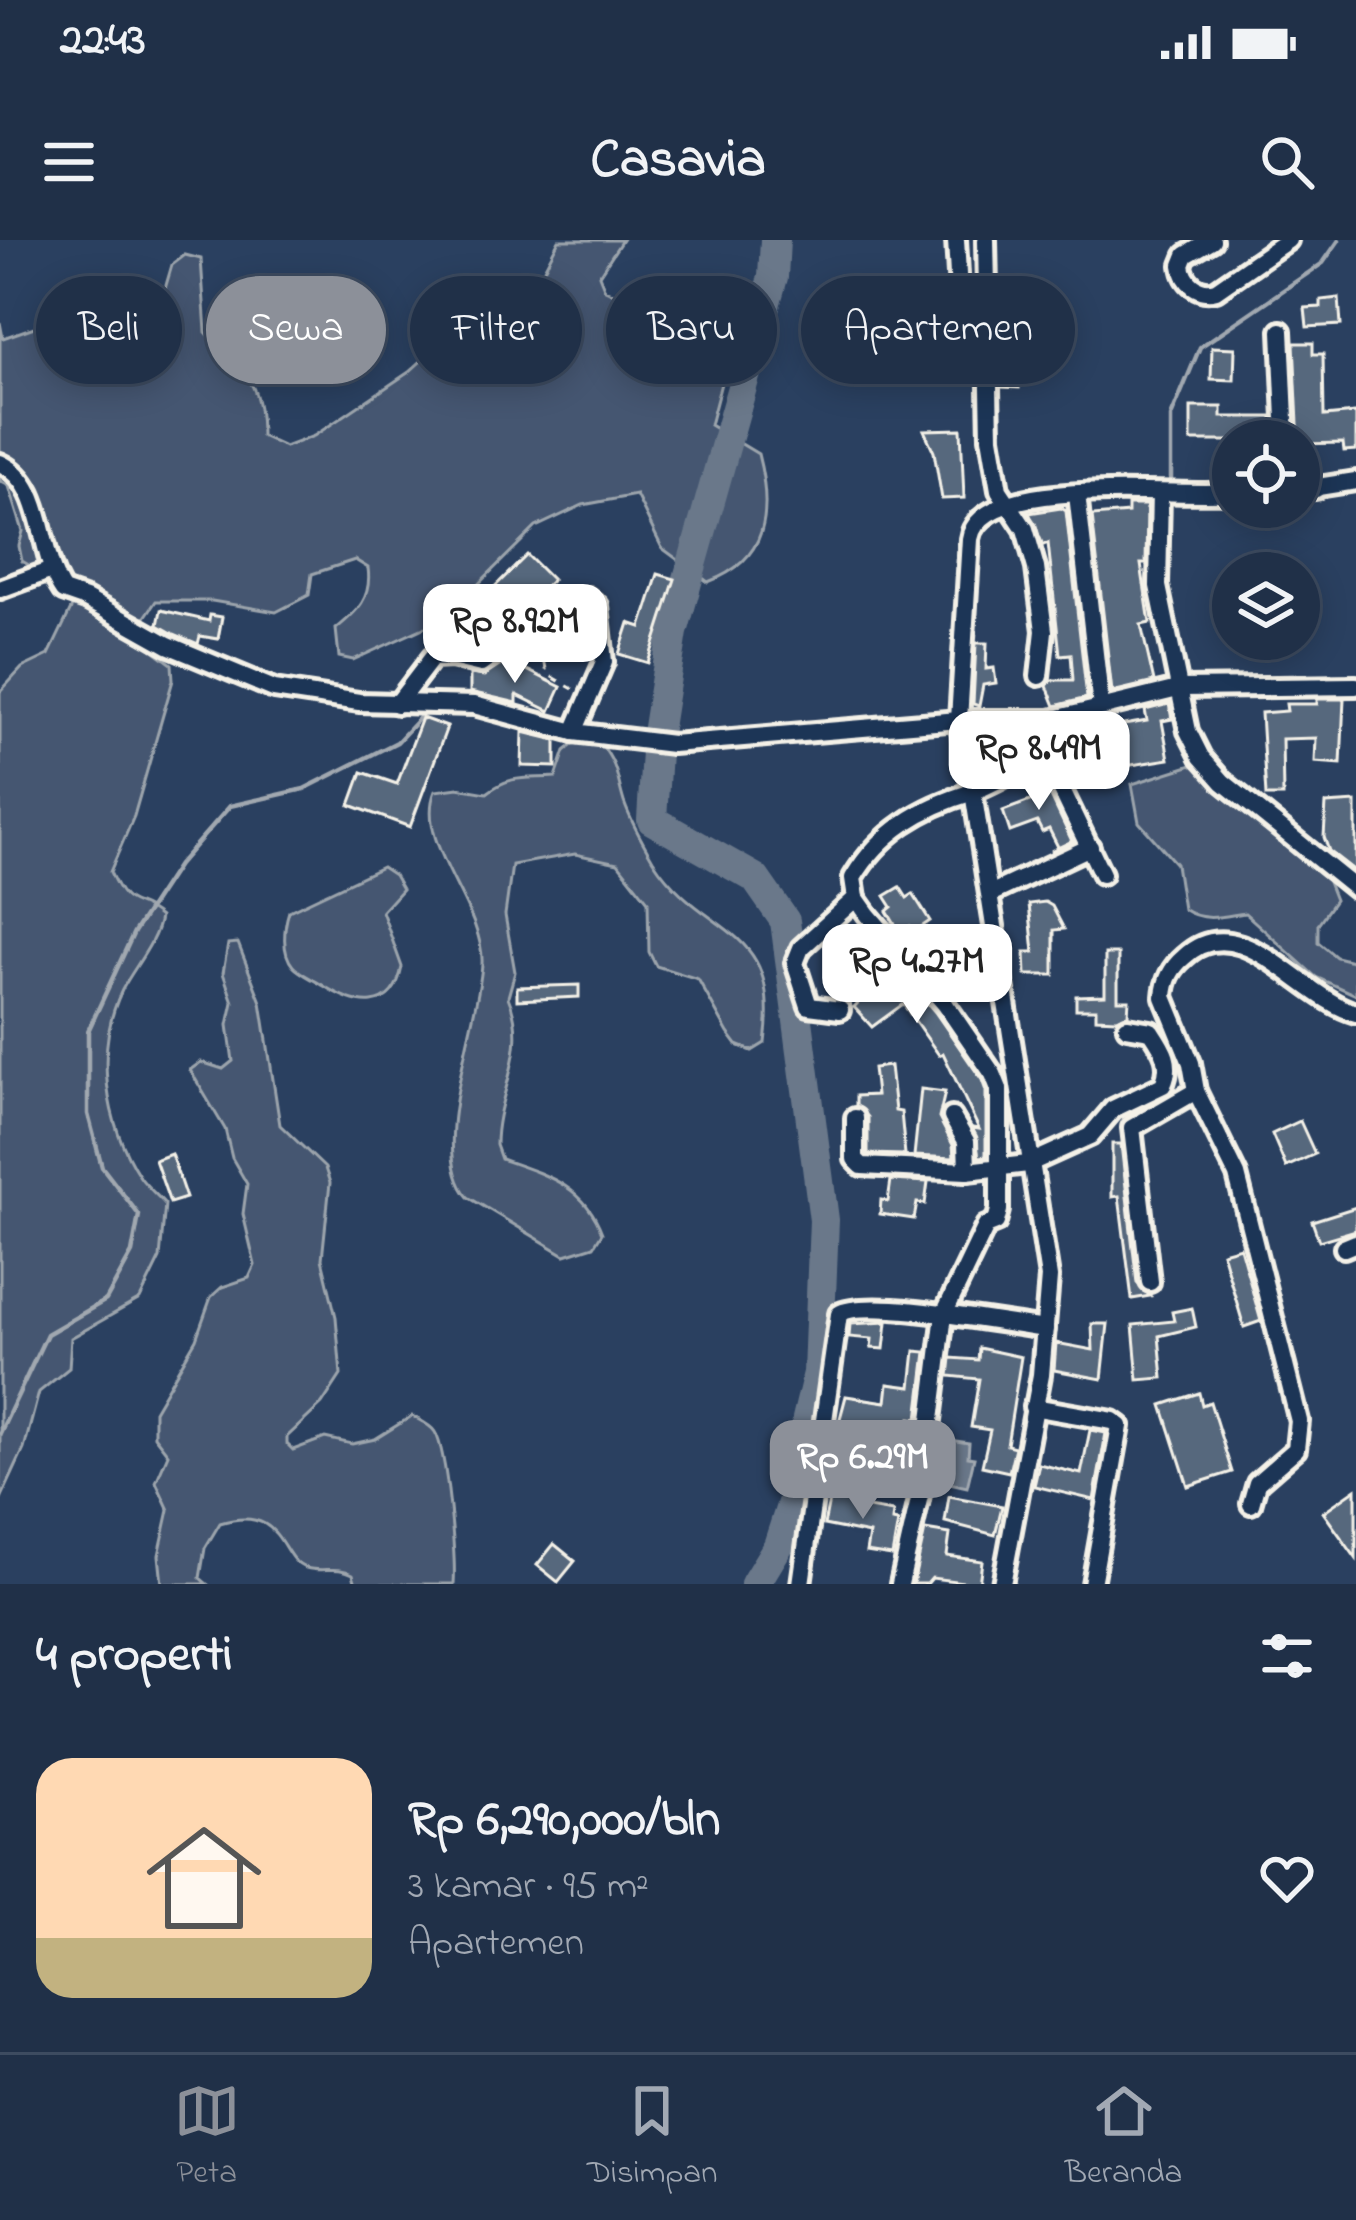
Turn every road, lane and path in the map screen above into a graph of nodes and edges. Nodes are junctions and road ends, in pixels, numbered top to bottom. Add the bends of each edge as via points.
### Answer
1 (956, 240) edge
2 (986, 240) edge
3 (1213, 240) edge
4 (1288, 240) edge
5 (960, 276) edge
6 (986, 276) edge
7 (1281, 331) dead end
8 (988, 384) edge
9 (1285, 420) edge
10 (0, 463) edge
11 (1356, 482) edge
12 (1320, 488) edge
13 (1212, 493) edge
14 (1077, 494) junction
15 (1160, 494) junction
16 (1008, 501) junction
17 (50, 571) junction
18 (0, 589) edge
19 (537, 624) junction
20 (1039, 676) dead end
21 (1356, 686) edge
22 (1182, 688) junction
23 (589, 700) junction
24 (397, 704) junction
25 (1101, 707) junction
26 (959, 720) junction
27 (1051, 720) junction
28 (576, 727) junction
29 (1042, 747) junction
30 (973, 791) junction
31 (1090, 847) junction
32 (1102, 874) dead end
33 (1356, 890) edge
34 (992, 893) junction
35 (856, 898) junction
36 (840, 1010) dead end
37 (1356, 1013) edge
38 (1127, 1027) dead end
39 (1196, 1091) junction
40 (952, 1117) dead end
41 (855, 1118) dead end
42 (1028, 1164) junction
43 (1000, 1170) junction
44 (967, 1171) junction
45 (1150, 1282) dead end
46 (944, 1314) junction
47 (1045, 1329) junction
48 (1033, 1407) junction
49 (1251, 1504) dead end
50 (801, 1584) edge
51 (900, 1584) edge
52 (1002, 1584) edge
53 (1092, 1584) edge

1 - 5 street
2 - 6 street
3 - 4 street via 1182,265 1204,292
7 - 9 street
8 - 16 street via 993,458
10 - 17 street via 30,494
11 - 12 street
13 - 15 street
14 - 15 street
14 - 16 street
14 - 25 street
15 - 22 street via 1158,586
16 - 20 street via 1036,568 1044,631
16 - 26 street via 971,529
17 - 18 street
17 - 24 street via 63,591 238,676 330,699
19 - 23 path via 547,674
19 - 23 street via 572,599 595,601 605,652
19 - 24 street via 482,664 432,658
21 - 22 street
22 - 25 street
22 - 33 street via 1188,731 1223,782
23 - 28 street
24 - 28 street via 474,705
25 - 27 street
26 - 27 street
26 - 28 street via 671,744
26 - 30 street
27 - 29 street
29 - 30 street
29 - 31 street
30 - 34 street
30 - 35 street via 922,811 873,848 853,878
31 - 32 street
31 - 34 street
34 - 42 street
35 - 36 street via 795,963 809,1006
35 - 43 street via 993,1074
37 - 39 street via 1252,949 1221,941 1191,950 1170,972 1164,998
38 - 42 street via 1151,1031 1162,1047 1162,1084 1113,1109 1090,1136
39 - 45 street via 1132,1127
39 - 49 street via 1237,1174 1299,1420 1296,1449 1256,1483
40 - 44 street via 966,1141
41 - 44 street via 862,1166
42 - 43 street
42 - 47 street via 1049,1277
43 - 44 street
43 - 46 street via 996,1222 986,1226
46 - 47 street
46 - 50 street via 855,1307 839,1314
46 - 51 street via 924,1477
47 - 48 street
48 - 52 street
48 - 53 street via 1120,1426

